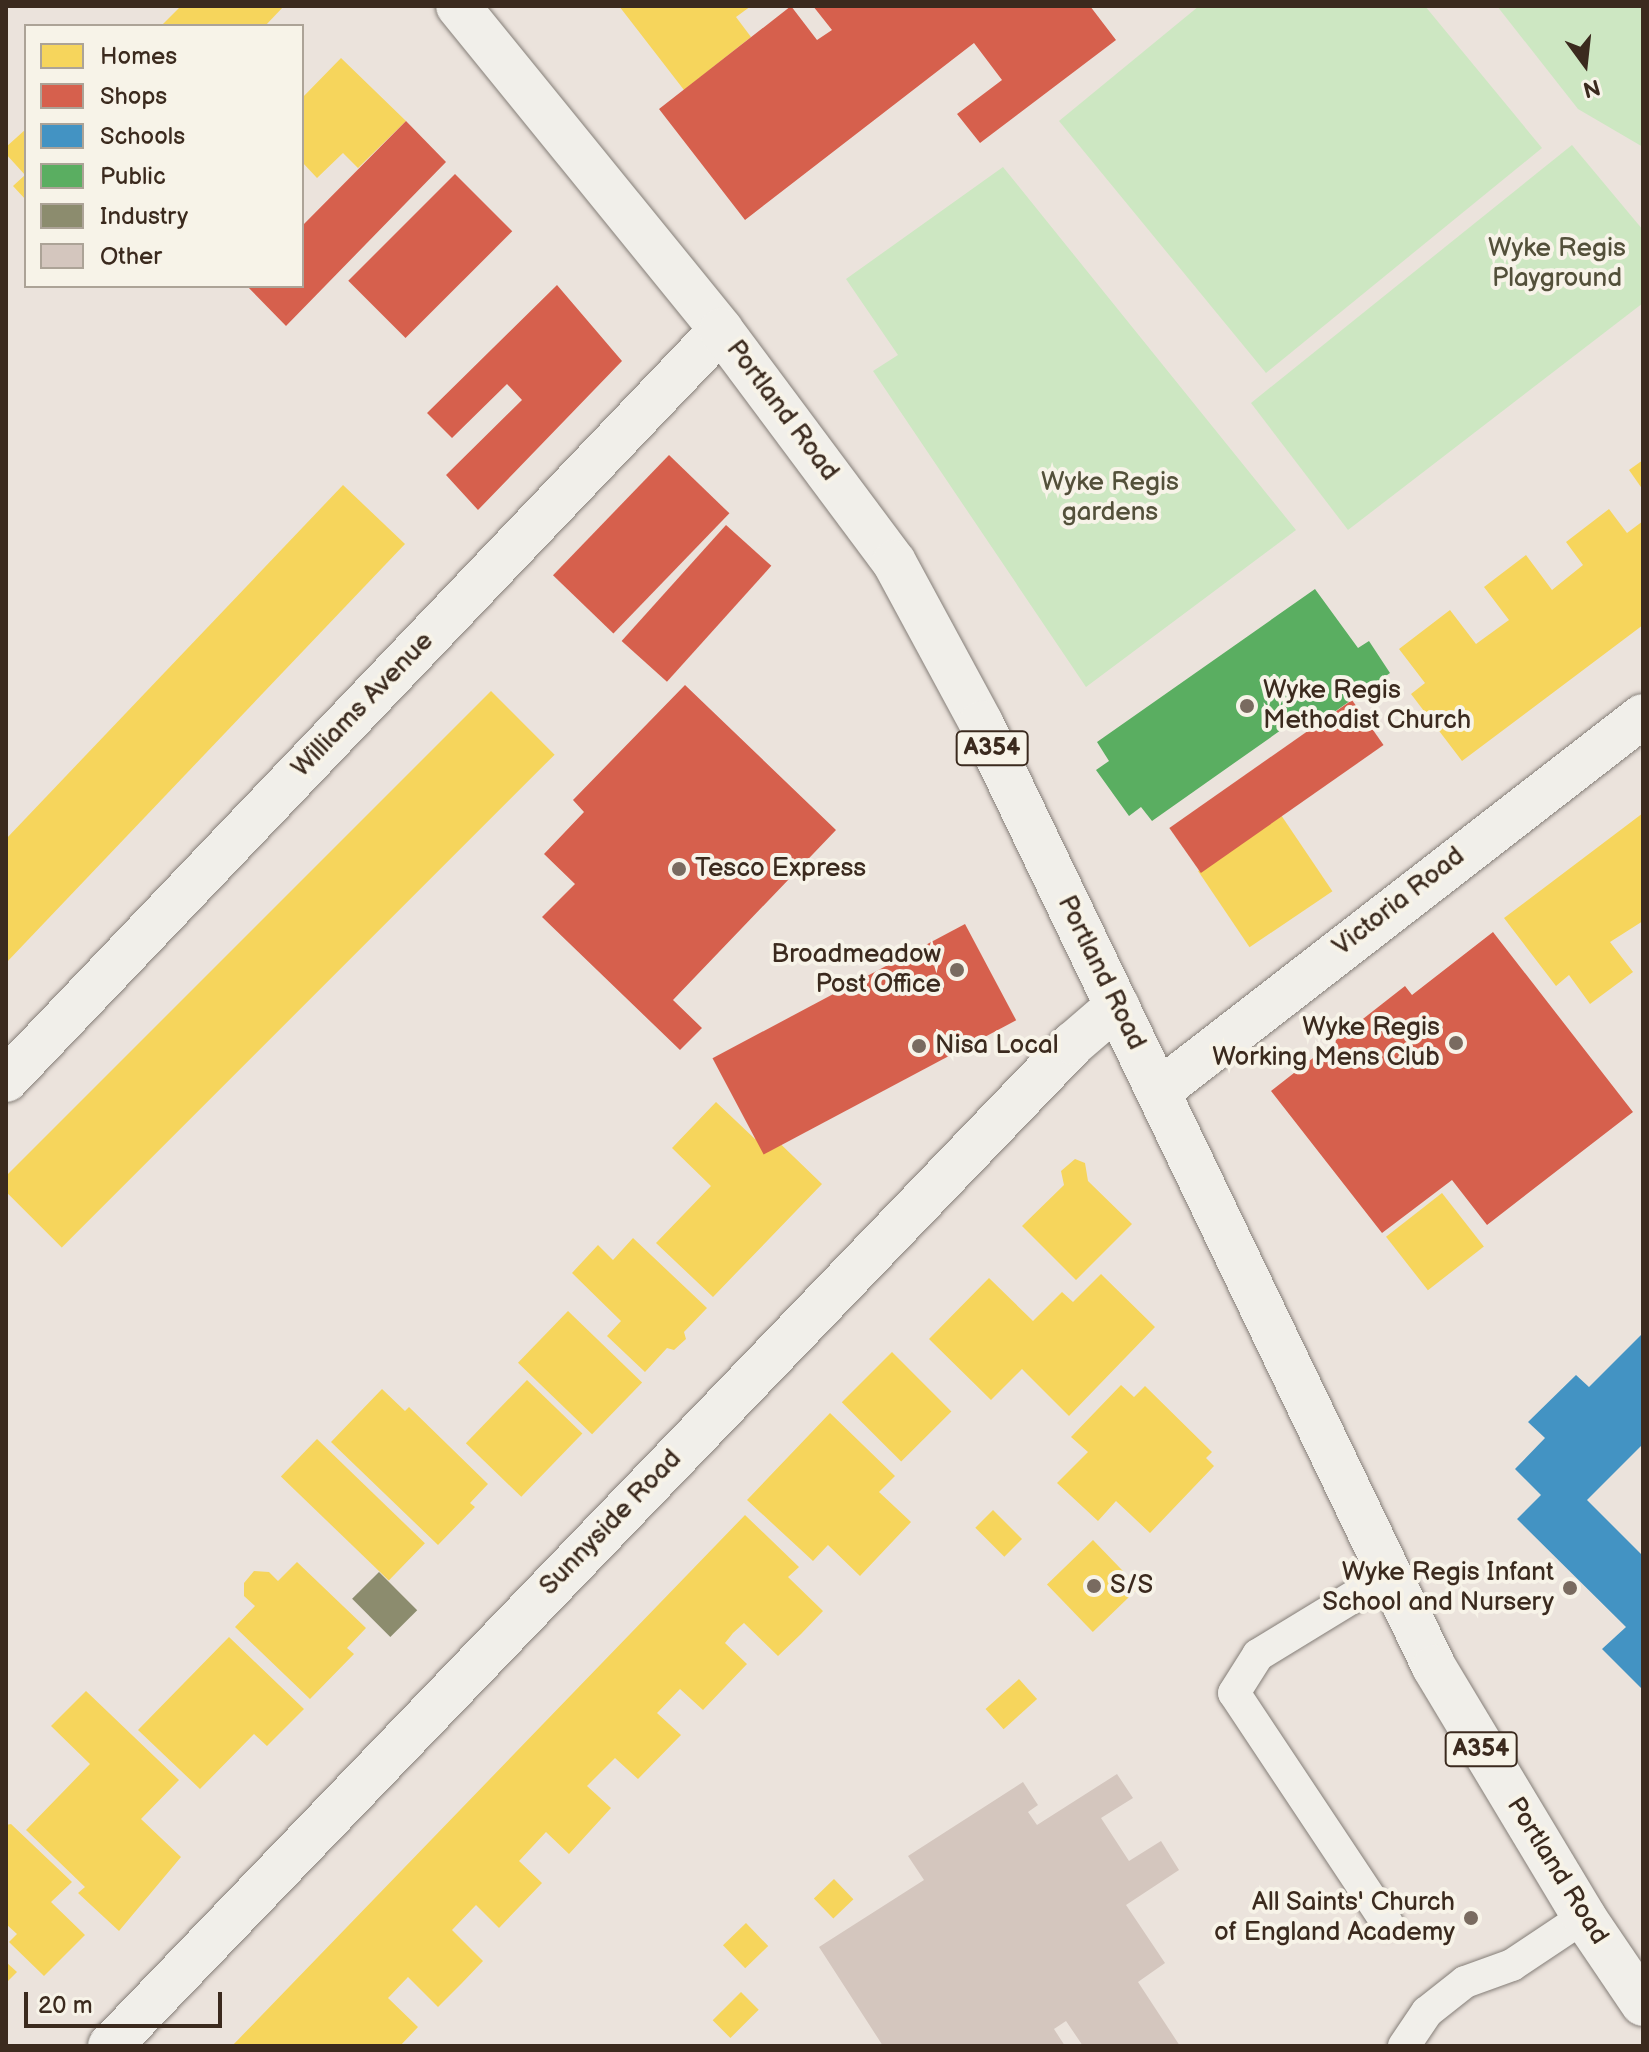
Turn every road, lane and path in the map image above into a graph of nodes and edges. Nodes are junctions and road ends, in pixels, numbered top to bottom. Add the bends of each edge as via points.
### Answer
1 (458, 6) edge
2 (721, 330) junction
3 (1643, 716) edge
4 (1117, 1006) junction
5 (6, 1080) edge
6 (1159, 1091) junction
7 (1389, 1575) junction
8 (1584, 1917) junction
9 (1387, 1923) dead end
10 (1643, 2004) edge
11 (110, 2046) edge
12 (1404, 2046) edge

1 - 2 main road, Portland Road / A354
2 - 4 main road, Portland Road / A354 via 901,574 981,723
2 - 5 main road, Williams Avenue
3 - 6 main road, Victoria Road
4 - 6 main road, Portland Road / A354
4 - 11 main road, Sunnyside Road via 1074,1043
6 - 7 main road, Portland Road / A354
7 - 8 main road, Portland Road / A354 via 1434,1667
7 - 9 lane via 1258,1655 1234,1693
8 - 10 main road, Portland Road / A354
8 - 12 lane via 1512,1965 1465,1982 1427,2012

